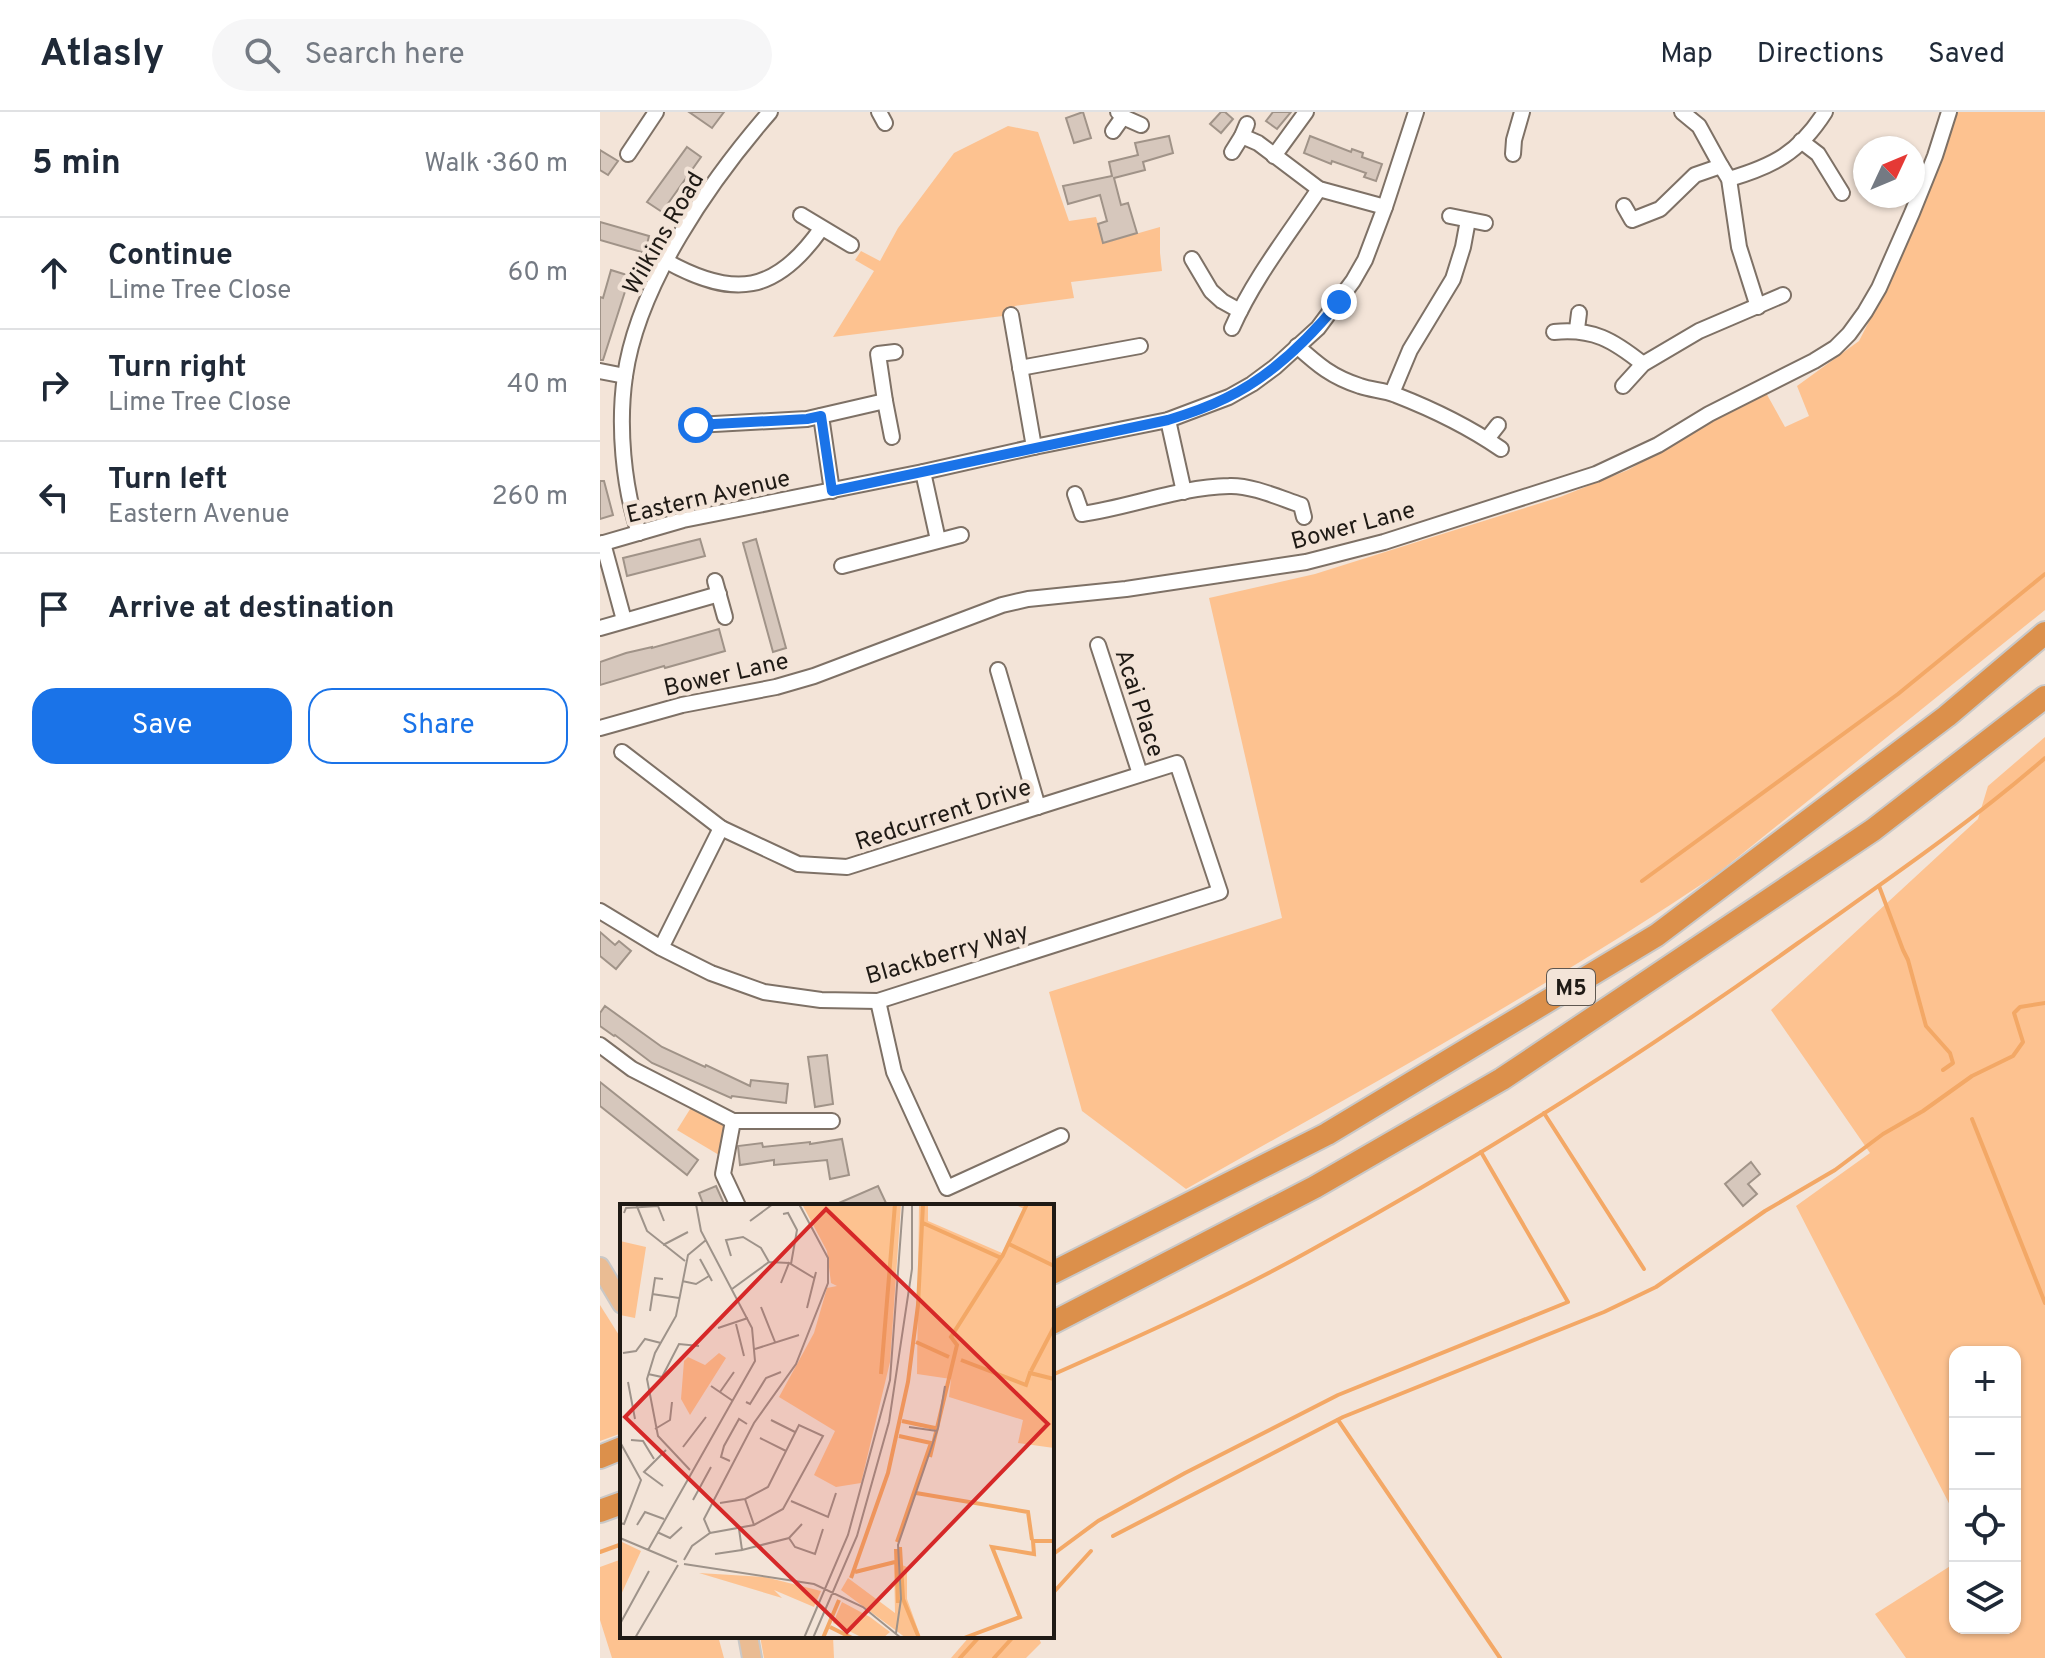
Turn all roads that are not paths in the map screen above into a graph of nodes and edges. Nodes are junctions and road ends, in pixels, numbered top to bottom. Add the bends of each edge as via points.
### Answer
1 (656, 112) edge
2 (748, 112) edge
3 (1306, 112) edge
4 (1416, 112) edge
5 (1522, 112) edge
6 (1682, 112) edge
7 (1825, 112) edge
8 (1949, 112) edge
9 (1120, 114) edge
10 (766, 117) edge
11 (1141, 125) dead end
12 (1113, 131) dead end
13 (1801, 141) junction
14 (1510, 144) dead end
15 (1232, 152) dead end
16 (628, 154) dead end
17 (1274, 156) junction
18 (1725, 173) junction
19 (1841, 183) dead end
20 (1319, 189) junction
21 (1624, 206) dead end
22 (1385, 207) junction
23 (801, 215) dead end
24 (1450, 216) dead end
25 (1468, 220) junction
26 (1485, 223) dead end
27 (821, 229) junction
28 (851, 245) dead end
29 (1192, 259) dead end
30 (666, 261) junction
31 (1783, 295) dead end
32 (1758, 307) junction
33 (1240, 311) junction
34 (1579, 313) dead end
35 (1011, 315) dead end
36 (1232, 328) dead end
37 (1577, 329) junction
38 (1554, 332) dead end
39 (1140, 346) dead end
40 (1297, 346) junction
41 (1124, 350) junction
42 (895, 352) dead end
43 (1643, 364) junction
44 (1020, 368) junction
45 (1127, 368) dead end
46 (600, 371) edge
47 (625, 376) junction
48 (1623, 386) dead end
49 (1392, 393) junction
50 (885, 401) junction
51 (821, 416) junction
52 (1168, 420) junction
53 (696, 425) dead end
54 (1498, 425) dead end
55 (892, 437) dead end
56 (1487, 439) junction
57 (1034, 447) junction
58 (1501, 449) dead end
59 (923, 472) junction
60 (832, 491) junction
61 (1184, 492) junction
62 (1075, 494) dead end
63 (1317, 499) dead end
64 (1082, 514) junction
65 (1076, 531) dead end
66 (639, 533) junction
67 (961, 535) dead end
68 (938, 540) junction
69 (602, 543) edge
70 (842, 566) dead end
71 (725, 617) dead end
72 (624, 620) junction
73 (600, 628) edge
74 (2045, 633) edge
75 (1098, 645) dead end
76 (998, 670) dead end
77 (2045, 697) edge
78 (600, 728) edge
79 (622, 752) dead end
80 (1140, 774) junction
81 (1038, 807) junction
82 (721, 828) junction
83 (1220, 892) joint
84 (600, 911) edge
85 (661, 948) junction
86 (878, 1001) junction
87 (600, 1045) edge
88 (733, 1121) junction
89 (832, 1121) dead end
90 (1061, 1136) dead end
91 (737, 1204) edge
92 (600, 1267) edge
93 (1054, 1272) edge
94 (620, 1301) edge
95 (1054, 1322) edge
96 (620, 1449) edge
97 (600, 1457) edge
98 (620, 1504) edge
99 (600, 1511) edge
100 (748, 1638) edge
101 (752, 1658) edge

1 - 16 street
2 - 10 street
3 - 17 street
4 - 22 street, Eastern Avenue
5 - 14 street
6 - 18 street via 1699,126
7 - 13 street
8 - 78 street, Bower Lane via 1890,263 1849,334 1814,361 1596,474 1306,562 1002,605 814,676
9 - 11 street
9 - 12 street
10 - 30 street, Wilkins Road
13 - 18 street via 1761,170
13 - 19 street
15 - 17 street via 1244,130
17 - 20 street
18 - 21 street via 1695,175 1660,209 1631,225
18 - 32 street via 1739,247
20 - 22 street
20 - 33 street
22 - 40 street, Eastern Avenue via 1353,281 1318,328
23 - 27 street
24 - 25 street
25 - 26 street
25 - 49 street via 1453,279 1410,350
27 - 28 street
27 - 30 street via 793,263 764,281 710,282
29 - 33 street via 1208,274 1211,291
30 - 47 street, Wilkins Road via 648,297
31 - 32 street
32 - 43 street via 1699,331
33 - 36 street
34 - 37 street
35 - 44 street
37 - 38 street
37 - 43 street via 1603,337
39 - 41 street
40 - 49 street via 1326,371 1358,386
40 - 52 street, Eastern Avenue via 1252,384
41 - 44 street
41 - 45 street
42 - 50 street via 878,354
43 - 48 street
44 - 57 street
46 - 47 street
47 - 66 street, Wilkins Road via 625,471
49 - 56 street
50 - 51 street
50 - 55 street
51 - 53 street
51 - 60 street
52 - 57 street, Eastern Avenue
52 - 61 street
54 - 56 street
56 - 58 street
57 - 59 street, Eastern Avenue
59 - 60 street, Eastern Avenue
59 - 68 street
60 - 66 street, Eastern Avenue
61 - 63 street via 1232,486 1268,494 1302,511
61 - 64 street
62 - 64 street
64 - 65 street
66 - 69 street, Eastern Avenue
67 - 68 street
68 - 70 street
69 - 72 street
71 - 72 street via 717,588
72 - 73 street
74 - 93 highway, M5 via 1947,716 1657,935 1327,1134
75 - 80 street, Acai Place
76 - 81 street
77 - 95 highway, M5 via 1873,830 1502,1079 1315,1187
79 - 82 street, Redcurrent Drive
80 - 81 street, Redcurrent Drive
80 - 83 street, Redcurrent Drive via 1177,763
81 - 82 street, Redcurrent Drive via 847,867 798,864
82 - 85 street
83 - 86 street, Blackberry Way
84 - 85 street, Blackberry Way
85 - 86 street, Blackberry Way via 764,992
86 - 90 street via 894,1072 947,1188
87 - 88 street via 632,1069
88 - 89 street
88 - 91 street via 723,1174
92 - 94 main road
96 - 97 highway
98 - 99 highway
100 - 101 main road

